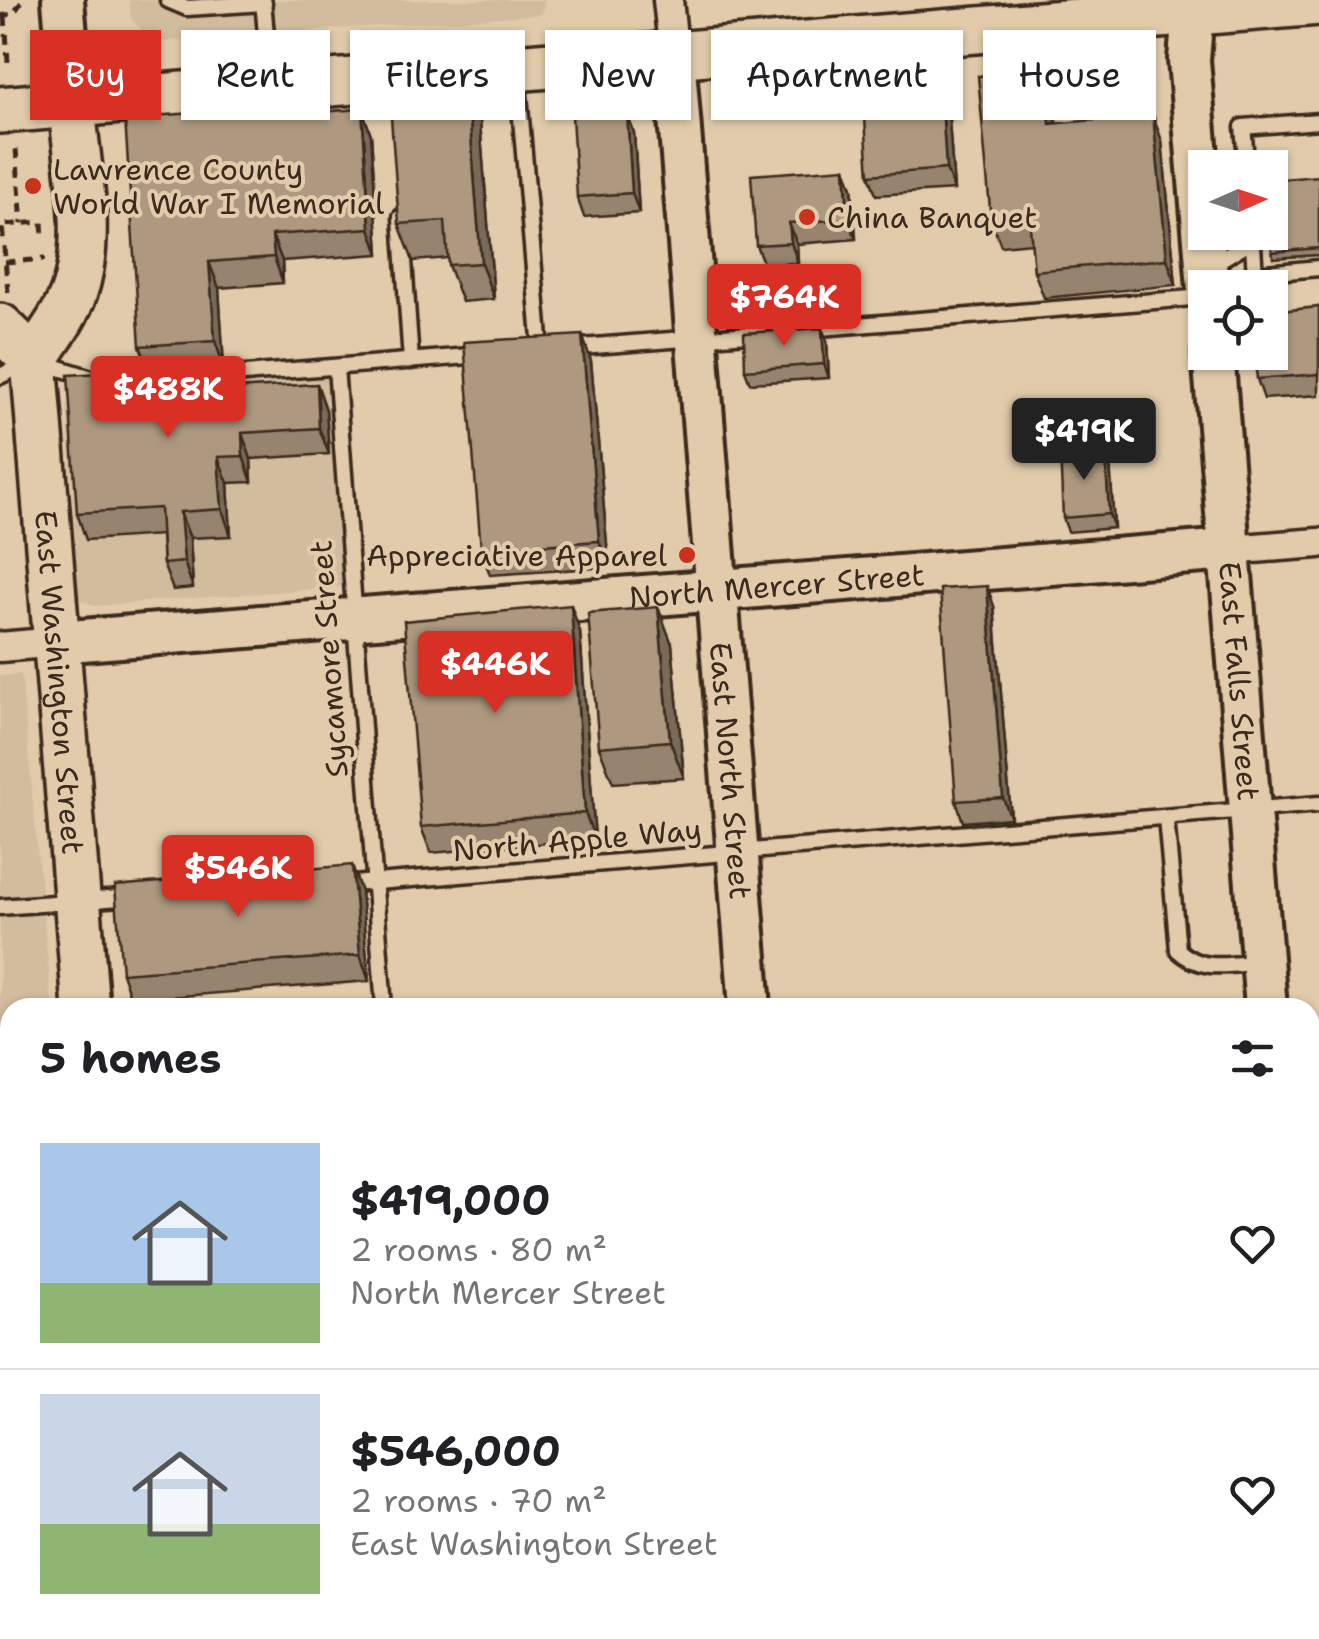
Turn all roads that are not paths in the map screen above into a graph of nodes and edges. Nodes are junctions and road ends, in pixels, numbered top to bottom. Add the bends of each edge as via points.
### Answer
1 (63, 0) edge
2 (168, 0) edge
3 (668, 0) edge
4 (264, 2) edge
5 (1319, 2) edge
6 (1243, 4) edge
7 (1192, 6) edge
8 (66, 30) edge
9 (266, 30) edge
10 (671, 30) edge
11 (691, 53) edge
12 (33, 120) edge
13 (73, 120) edge
14 (521, 120) edge
15 (680, 120) edge
16 (1319, 122) edge
17 (8, 130) edge
18 (1200, 150) edge
19 (1245, 150) edge
20 (399, 191) edge
21 (1239, 250) edge
22 (1253, 250) edge
23 (1319, 268) edge
24 (1219, 270) edge
25 (1188, 286) edge
26 (0, 327) edge
27 (698, 338) junction
28 (541, 350) junction
29 (522, 352) edge
30 (504, 354) edge
31 (411, 361) junction
32 (336, 367) junction
33 (17, 368) edge
34 (1214, 370) edge
35 (156, 381) edge
36 (117, 384) edge
37 (1319, 543) edge
38 (1229, 550) junction
39 (718, 590) junction
40 (353, 619) junction
41 (57, 642) junction
42 (0, 647) edge
43 (1319, 804) edge
44 (1250, 810) junction
45 (1166, 818) junction
46 (738, 854) junction
47 (374, 883) junction
48 (316, 886) edge
49 (143, 897) edge
50 (77, 900) junction
51 (0, 907) edge
52 (1262, 962) junction
53 (85, 998) edge
54 (383, 998) edge
55 (749, 998) edge
56 (1265, 998) edge

1 - 8 street
2 - 4 lane via 187,8
3 - 10 street
4 - 9 lane
5 - 6 main road
6 - 7 main road
7 - 11 main road
7 - 18 street via 1189,60
12 - 17 main road
13 - 33 main road via 79,272 66,308
14 - 28 lane
15 - 27 street, East North Street
16 - 19 lane via 1244,127
20 - 31 lane
21 - 24 lane
22 - 23 lane via 1255,274
25 - 27 lane
26 - 33 main road
27 - 28 lane
27 - 39 street, East North Street
28 - 29 lane
30 - 31 lane
31 - 32 lane
32 - 35 lane
32 - 40 lane, Sycamore Street
33 - 36 lane
33 - 41 main road, East Washington Street
34 - 38 street, East Falls Street
37 - 38 street, North Mercer Street
38 - 39 street, North Mercer Street
38 - 44 street, East Falls Street
39 - 40 street, North Mercer Street
39 - 46 street, East North Street
40 - 41 street, North Mercer Street
40 - 47 lane, Sycamore Street
41 - 42 street
41 - 50 main road, East Washington Street
43 - 44 lane, North Apple Way
44 - 45 lane, North Apple Way
44 - 52 street, East Falls Street
45 - 46 lane, North Apple Way
45 - 52 lane via 1178,950 1191,962 1212,966
46 - 47 lane, North Apple Way
46 - 55 street, East North Street
47 - 48 lane, North Apple Way
47 - 54 lane, Sycamore Street
49 - 50 lane
50 - 51 lane
50 - 53 main road, East Washington Street
52 - 56 street, East Falls Street

